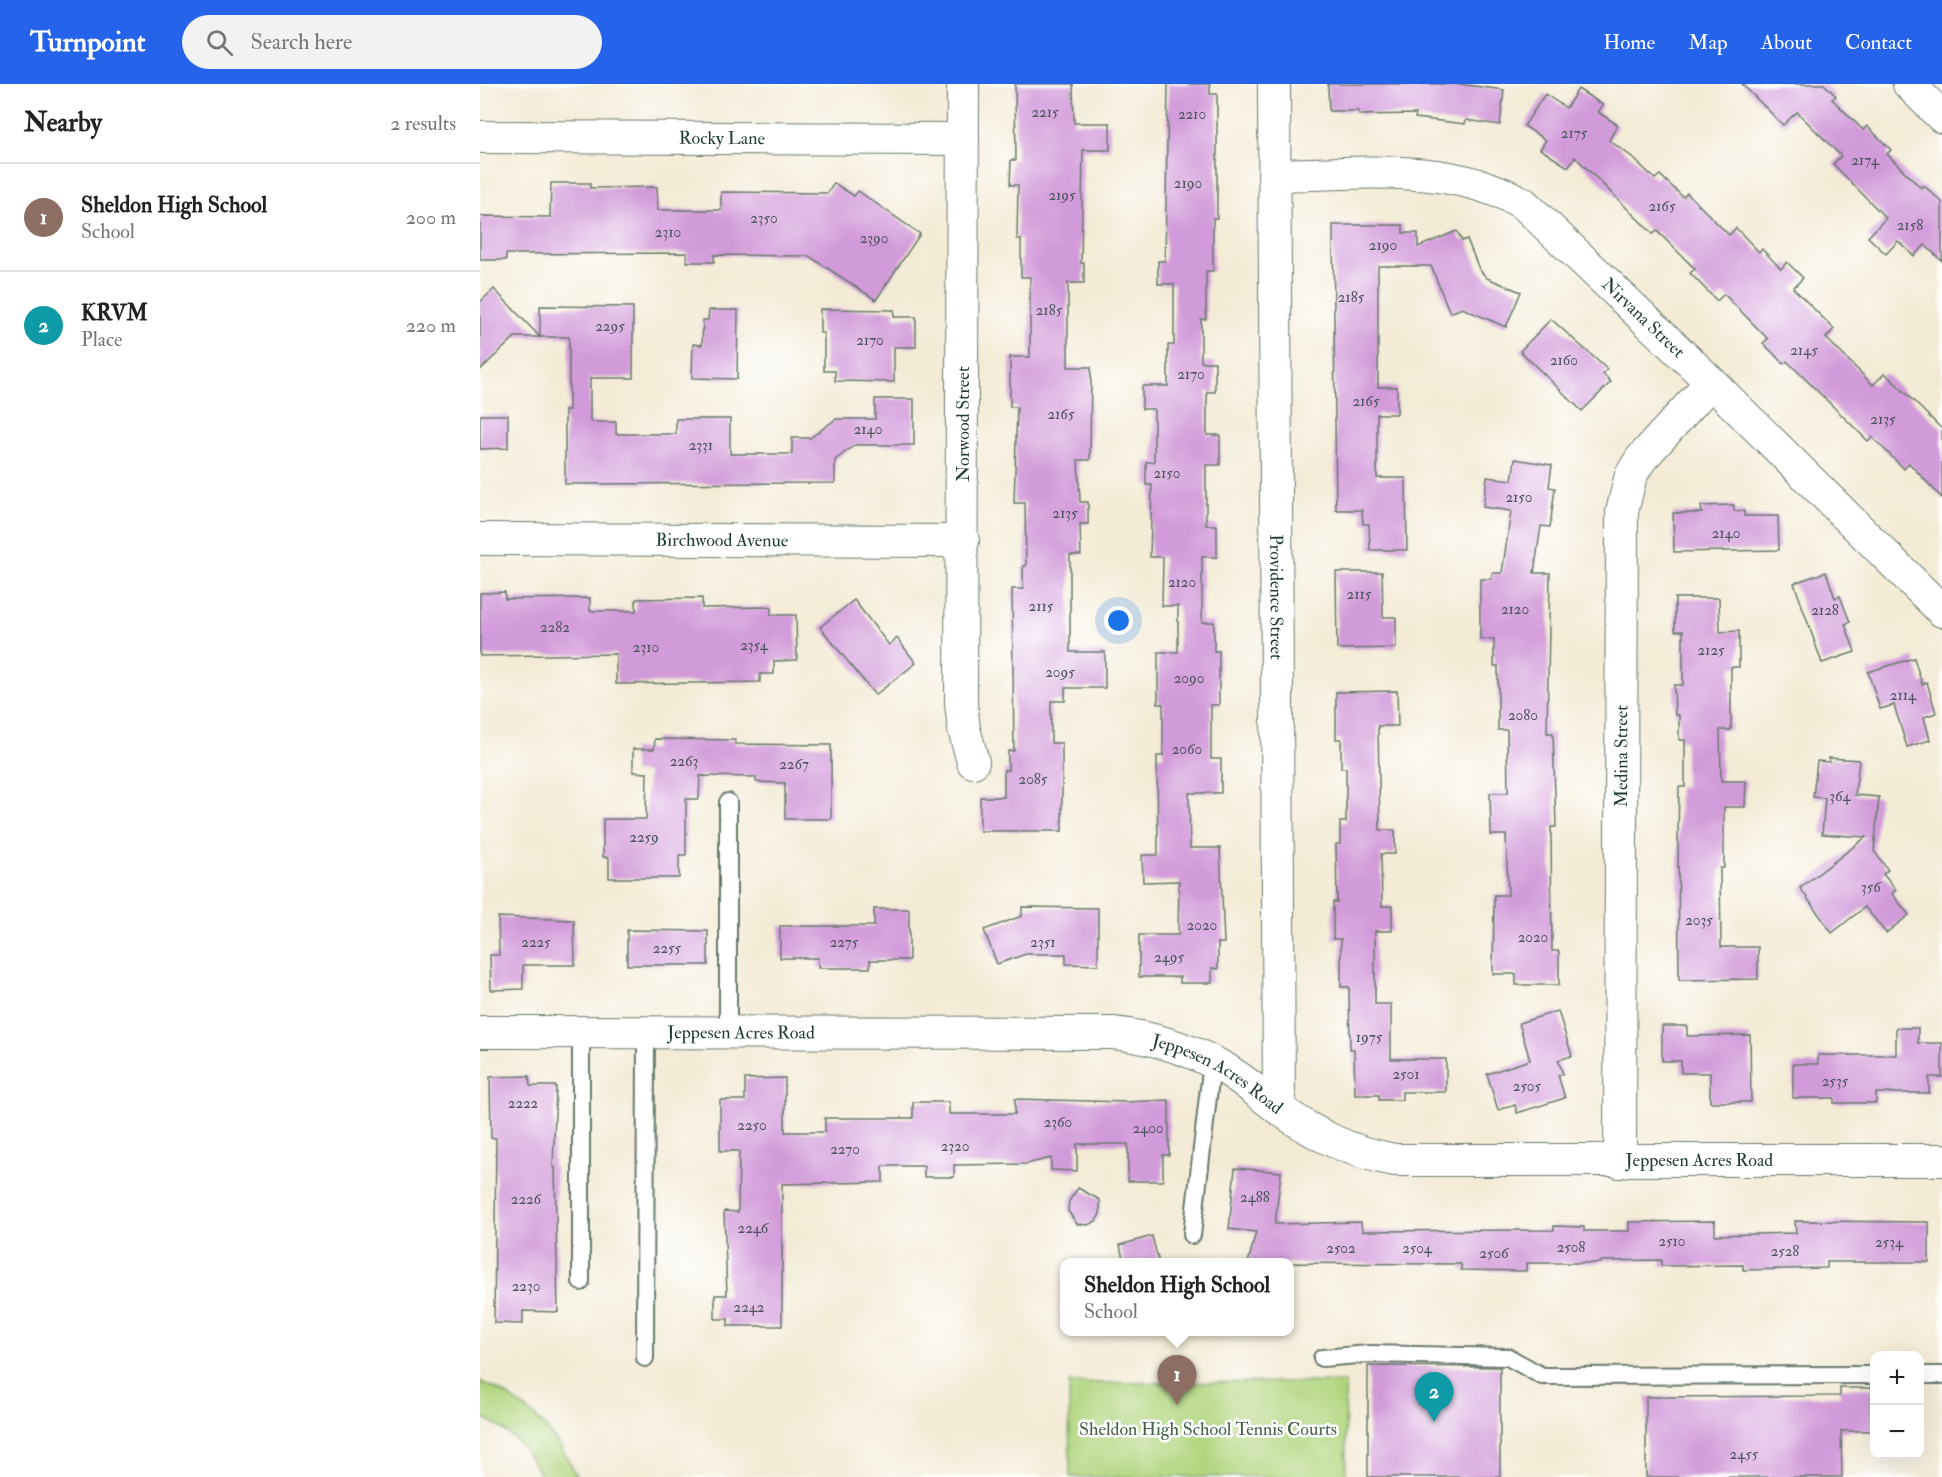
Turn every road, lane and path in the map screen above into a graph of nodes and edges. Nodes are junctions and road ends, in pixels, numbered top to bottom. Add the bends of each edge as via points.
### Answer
1 (963, 84) edge
2 (1274, 84) edge
3 (1909, 84) edge
4 (1942, 117) edge
5 (480, 137) edge
6 (963, 139) junction
7 (1275, 174) junction
8 (1711, 382) junction
9 (480, 539) edge
10 (963, 541) junction
11 (1942, 611) edge
12 (973, 762) dead end
13 (728, 802) dead end
14 (480, 1032) edge
15 (581, 1032) junction
16 (646, 1032) junction
17 (728, 1032) junction
18 (1212, 1062) junction
19 (1279, 1108) junction
20 (1942, 1160) edge
21 (1620, 1161) junction
22 (1191, 1235) dead end
23 (581, 1282) dead end
24 (645, 1358) dead end
25 (1322, 1358) dead end
26 (1870, 1375) edge
27 (1924, 1375) edge
28 (1942, 1375) edge

1 - 6 street, Norwood Street
2 - 7 street, Providence Street
3 - 4 street
5 - 6 street, Rocky Lane
6 - 10 street, Norwood Street
7 - 8 street, Nirvana Street via 1414,174 1456,178 1497,189 1536,214
7 - 19 street, Providence Street
8 - 11 street, Nirvana Street
8 - 21 street, Medina Street via 1631,475 1622,512
9 - 10 street, Birchwood Avenue
10 - 12 street, Norwood Street via 961,703
13 - 17 lane
14 - 15 street, Jeppesen Acres Road
15 - 16 street, Jeppesen Acres Road
15 - 23 lane
16 - 17 street, Jeppesen Acres Road
16 - 24 lane
17 - 18 street, Jeppesen Acres Road via 1113,1033 1170,1044
18 - 19 street, Jeppesen Acres Road
18 - 22 lane
19 - 21 street, Jeppesen Acres Road via 1335,1144 1395,1160
20 - 21 street, Jeppesen Acres Road
25 - 26 lane via 1369,1354 1508,1357 1542,1376
27 - 28 lane

